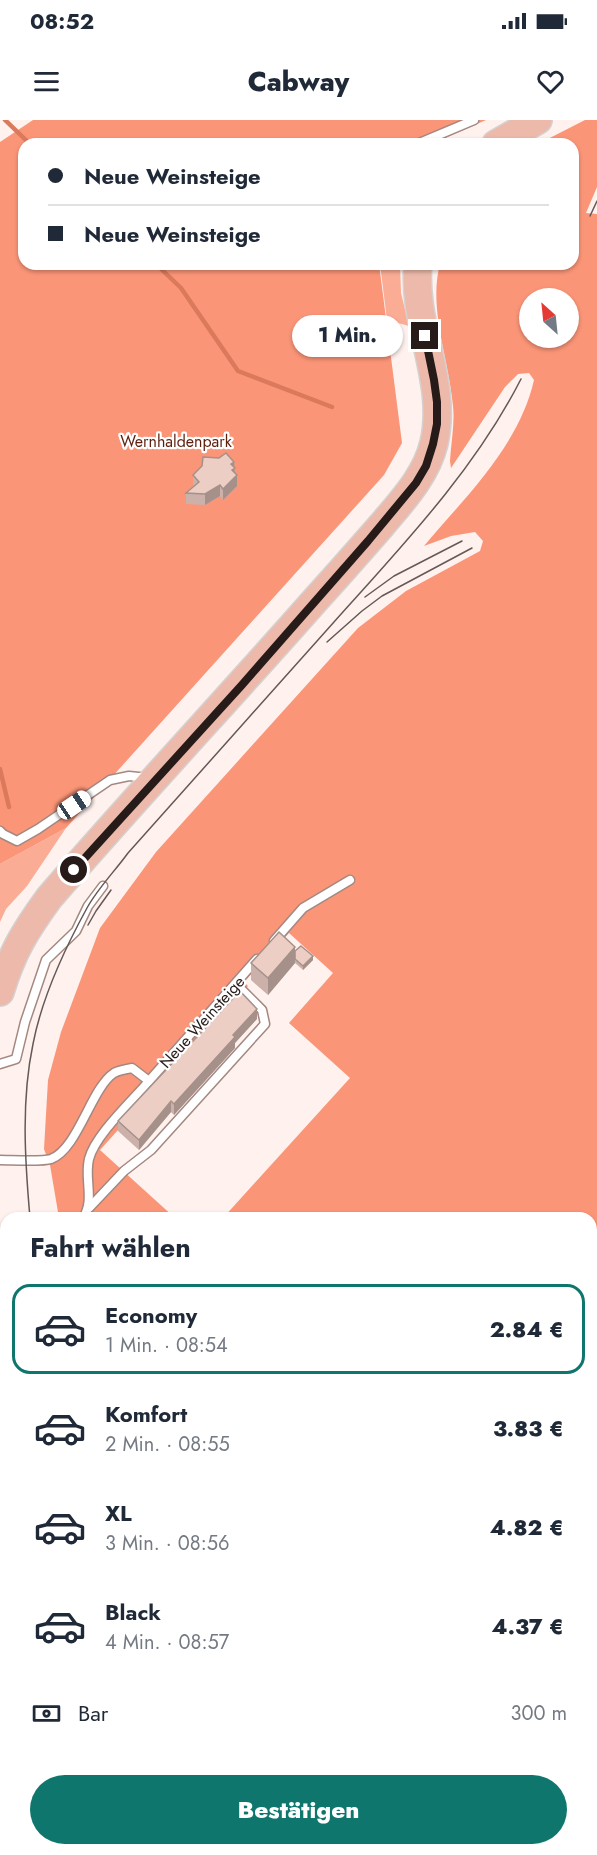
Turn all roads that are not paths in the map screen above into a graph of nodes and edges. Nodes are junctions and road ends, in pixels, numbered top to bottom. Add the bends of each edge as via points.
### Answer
1 (474, 120) edge
2 (538, 120) edge
3 (431, 138) edge
4 (506, 138) edge
5 (418, 270) edge
6 (155, 779) junction
7 (0, 831) edge
8 (350, 880) dead end
9 (103, 886) dead end
10 (236, 984) junction
11 (0, 992) edge
12 (0, 1064) edge
13 (149, 1081) junction
14 (0, 1160) edge
15 (89, 1208) junction
16 (87, 1212) edge

1 - 3 lane
2 - 4 main road
5 - 6 main road via 420,314 437,402 437,424 426,466 368,541
6 - 7 lane via 129,776 110,780 17,841
6 - 11 main road via 26,929 9,961
8 - 10 lane, Neue Weinsteige via 303,908
9 - 12 lane via 76,931 46,960 16,1059
10 - 13 lane, Neue Weinsteige
10 - 15 lane via 262,1010 265,1024 151,1150 123,1172
13 - 14 lane, Neue Weinsteige via 132,1068 117,1071 106,1079 60,1153 51,1159
13 - 15 lane via 99,1138 89,1158
15 - 16 lane

